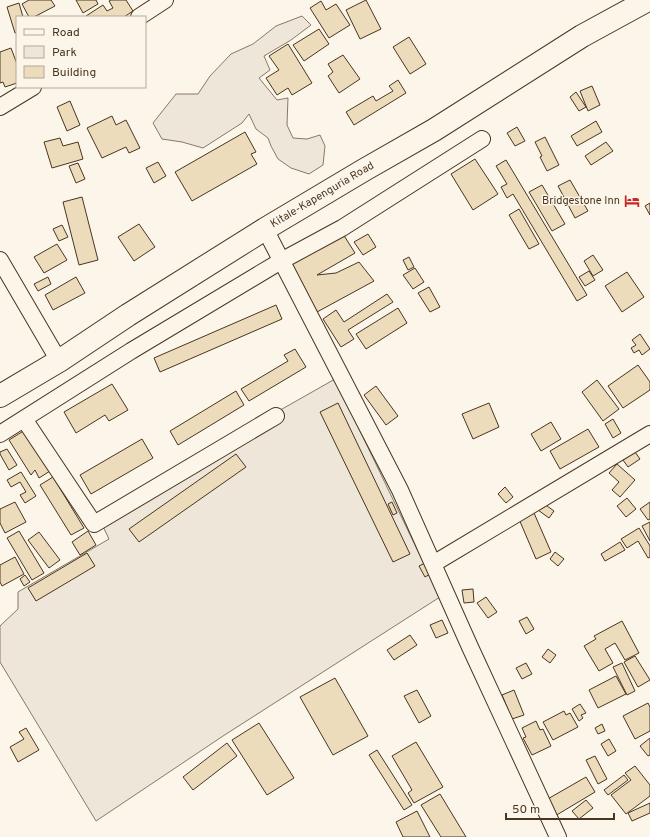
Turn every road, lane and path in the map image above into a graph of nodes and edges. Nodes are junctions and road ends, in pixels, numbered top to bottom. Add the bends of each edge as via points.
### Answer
1 (165, 0) edge
2 (640, 2) edge
3 (141, 16) edge
4 (30, 88) edge
5 (0, 107) edge
6 (482, 139) dead end
7 (265, 229) junction
8 (0, 260) edge
9 (281, 260) junction
10 (59, 361) junction
11 (0, 396) edge
12 (276, 416) dead end
13 (24, 419) junction
14 (0, 434) edge
15 (650, 434) edge
16 (433, 564) junction
17 (558, 837) edge

1 - 3 street
2 - 7 highway, Kitale-Kapenguria Road via 434,130
4 - 5 street
6 - 9 street via 342,228
7 - 9 street
7 - 10 highway, Kitale-Kapenguria Road
8 - 10 street
9 - 13 street
9 - 16 street via 400,490
10 - 11 highway, Kitale-Kapenguria Road
12 - 13 street via 94,524
13 - 14 street
15 - 16 street
16 - 17 street

